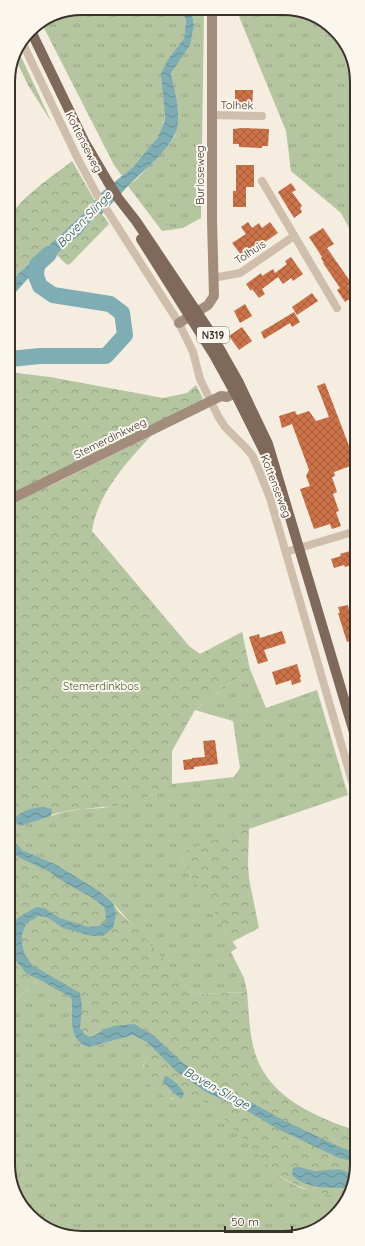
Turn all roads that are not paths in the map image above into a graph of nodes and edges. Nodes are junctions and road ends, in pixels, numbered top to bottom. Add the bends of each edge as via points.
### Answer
1 (212, 15) edge
2 (34, 37) edge
3 (25, 47) edge
4 (212, 115) junction
5 (262, 116) dead end
6 (262, 181) dead end
7 (294, 236) junction
8 (213, 278) junction
9 (337, 308) dead end
10 (194, 314) junction
11 (179, 323) junction
12 (237, 387) junction
13 (210, 401) junction
14 (15, 497) edge
15 (350, 533) edge
16 (300, 548) junction
17 (286, 552) junction
18 (347, 709) junction
19 (333, 713) junction
20 (350, 719) edge
21 (350, 774) edge

1 - 4 street, Burloseweg
2 - 10 main road, Kottenseweg / N319 via 84,140 129,219
3 - 11 street, Kottenseweg via 96,193
4 - 5 street, Tolhek
4 - 8 street, Burloseweg
6 - 7 street
7 - 8 street, Tolhuis via 240,273
7 - 9 street
8 - 10 street, Burloseweg via 212,300
10 - 11 street, Burloseweg
10 - 12 main road, Kottenseweg / N319
11 - 13 street, Kottenseweg via 189,341
12 - 13 street, Stemerdinkweg via 223,390 221,396
12 - 16 main road, Kottenseweg / N319 via 280,486
13 - 14 street, Stemerdinkweg
13 - 17 street, Kottenseweg via 225,427 252,455 270,498
15 - 16 street
16 - 17 street
16 - 18 main road, Kottenseweg / N319
17 - 19 street, Kottenseweg
18 - 19 street
18 - 20 main road, Kottenseweg / N319
19 - 21 street, Kottenseweg

